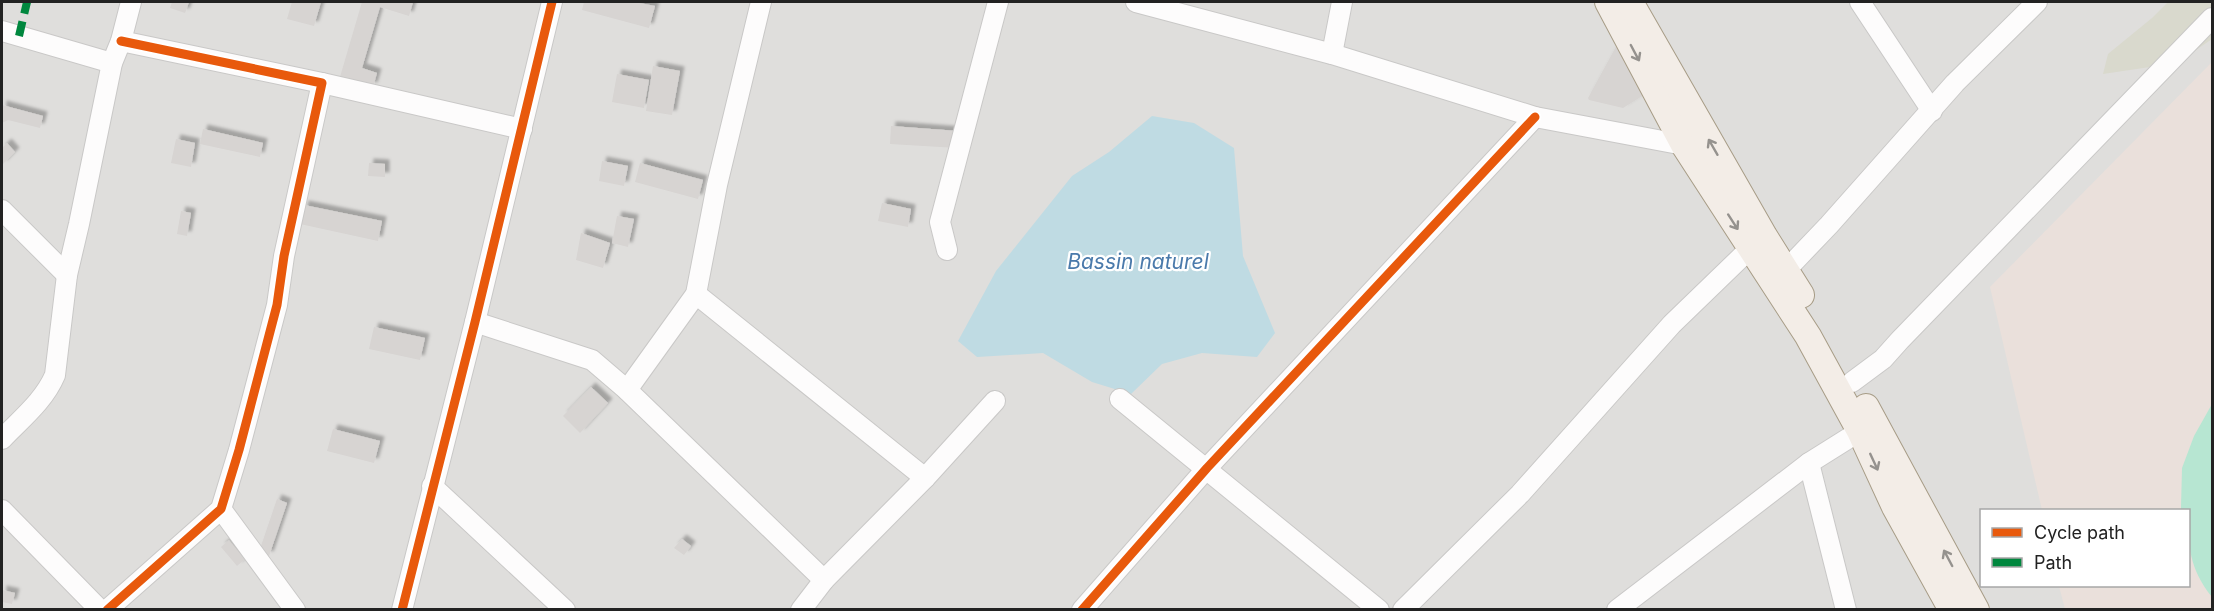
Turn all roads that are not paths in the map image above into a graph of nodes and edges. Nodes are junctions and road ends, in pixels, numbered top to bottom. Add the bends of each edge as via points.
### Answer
1 (131, 2) edge
2 (552, 2) edge
3 (761, 2) edge
4 (998, 2) edge
5 (1136, 2) edge
6 (1342, 2) edge
7 (1608, 2) edge
8 (1630, 2) edge
9 (1860, 2) edge
10 (2037, 2) edge
11 (2212, 18) edge
12 (2, 32) edge
13 (121, 41) junction
14 (1332, 54) junction
15 (112, 63) junction
16 (322, 83) junction
17 (1932, 111) junction
18 (1535, 117) junction
19 (522, 129) junction
20 (1684, 145) junction
21 (2, 210) edge
22 (1757, 242) junction
23 (947, 250) dead end
24 (1786, 270) junction
25 (67, 275) junction
26 (696, 294) junction
27 (475, 322) junction
28 (1852, 382) junction
29 (627, 390) junction
30 (1120, 399) dead end
31 (995, 401) dead end
32 (1860, 431) junction
33 (2, 439) edge
34 (1809, 463) junction
35 (1207, 468) junction
36 (925, 478) junction
37 (432, 486) junction
38 (220, 509) junction
39 (2, 510) edge
40 (824, 580) junction
41 (100, 609) edge
42 (107, 609) edge
43 (296, 609) edge
44 (402, 609) edge
45 (565, 609) edge
46 (801, 609) edge
47 (1082, 609) edge
48 (1379, 609) edge
49 (1403, 609) edge
50 (1617, 609) edge
51 (1846, 609) edge
52 (1952, 609) edge
53 (1976, 609) edge

1 - 13 street
2 - 19 street
3 - 26 street via 717,185
4 - 23 street via 940,222
5 - 14 street
6 - 14 street
7 -> 20 main road
22 -> 8 main road
9 - 17 street
10 - 17 street
11 - 28 street via 1883,359
12 - 15 street
13 - 15 street
13 - 16 street
14 - 18 street
15 - 25 street
16 - 19 street
16 - 38 street via 277,305
17 - 24 street
18 - 20 street
18 - 35 street
19 - 27 street
20 -> 22 main road
21 - 25 street
22 - 24 main road
22 - 32 main road
22 - 49 street via 1672,324 1520,494
24 - 28 main road
25 - 33 street via 55,375 49,389
26 - 29 street
26 - 36 street
27 - 29 street via 592,360
27 - 37 street
53 -> 28 main road
29 - 40 street
30 - 35 street
31 - 36 street
32 - 34 street
32 -> 52 main road via 1895,507
34 - 50 street
34 - 51 street
35 - 47 street
35 - 48 street
36 - 40 street
37 - 44 street
37 - 45 street
38 - 42 street
38 - 43 street
39 - 41 street
40 - 46 street

